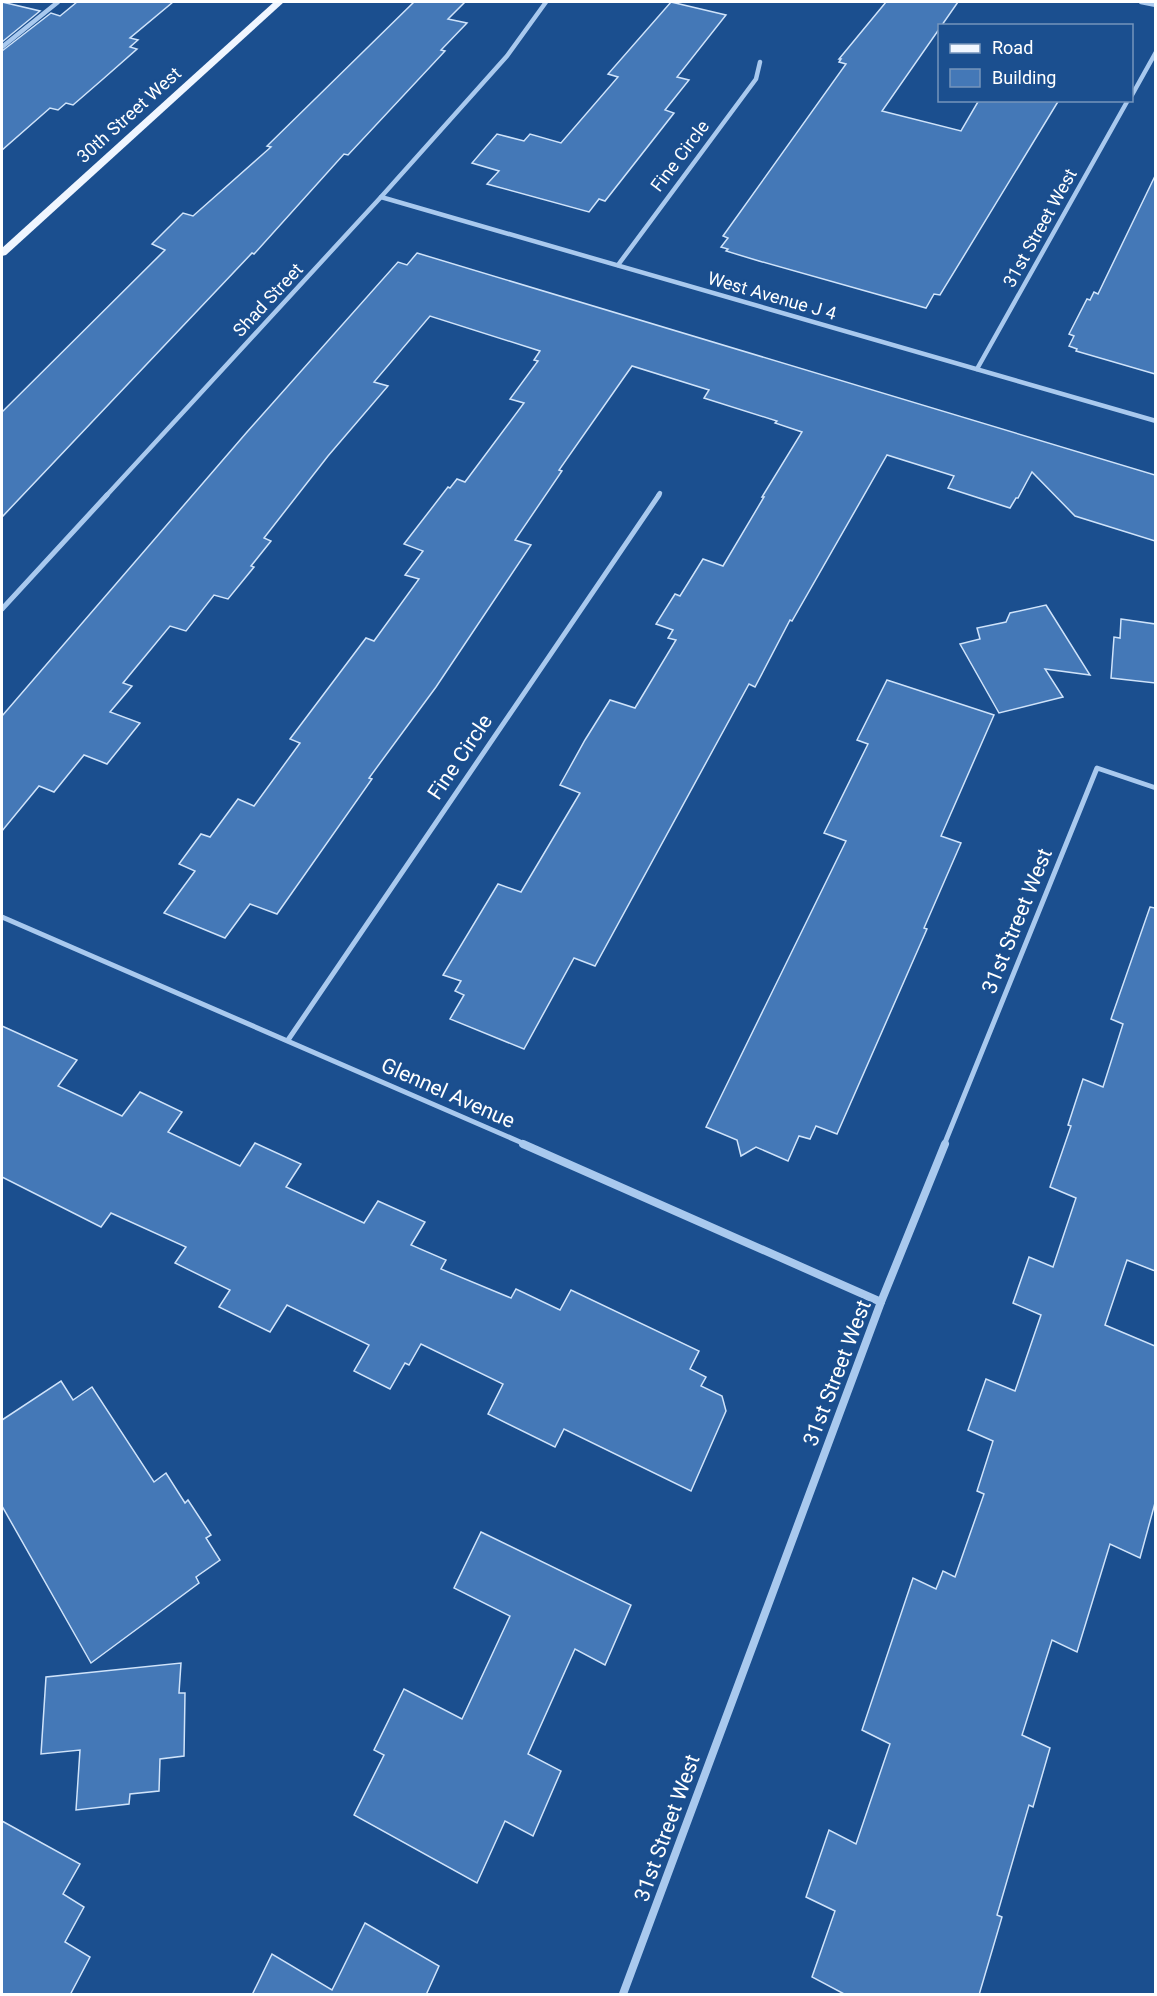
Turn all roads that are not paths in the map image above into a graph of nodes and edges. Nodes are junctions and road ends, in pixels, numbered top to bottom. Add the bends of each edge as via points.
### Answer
1 (58, 2) edge
2 (279, 2) edge
3 (546, 2) edge
4 (1141, 2) edge
5 (1155, 5) edge
6 (2, 47) edge
7 (1155, 52) edge
8 (760, 62) dead end
9 (1133, 91) edge
10 (1127, 102) edge
11 (381, 197) junction
12 (2, 253) edge
13 (618, 265) junction
14 (977, 369) junction
15 (1155, 421) edge
16 (660, 493) dead end
17 (2, 609) edge
18 (1155, 788) edge
19 (2, 917) edge
20 (288, 1040) junction
21 (881, 1302) junction
22 (623, 1995) edge

1 - 6 street
2 - 12 main road, 30th Street West
3 - 11 street, Shad Street via 507,56
4 - 5 street
7 - 9 street
8 - 13 street, Fine Circle via 756,80
10 - 14 street, 31st Street West
11 - 13 street, West Avenue J 4
11 - 17 street, Shad Street
13 - 14 street, West Avenue J 4
14 - 15 street, West Avenue J 4
16 - 20 street, Fine Circle
18 - 21 street, 31st Street West via 1097,768
19 - 20 street, Glennel Avenue
20 - 21 street, Glennel Avenue
21 - 22 street, 31st Street West

